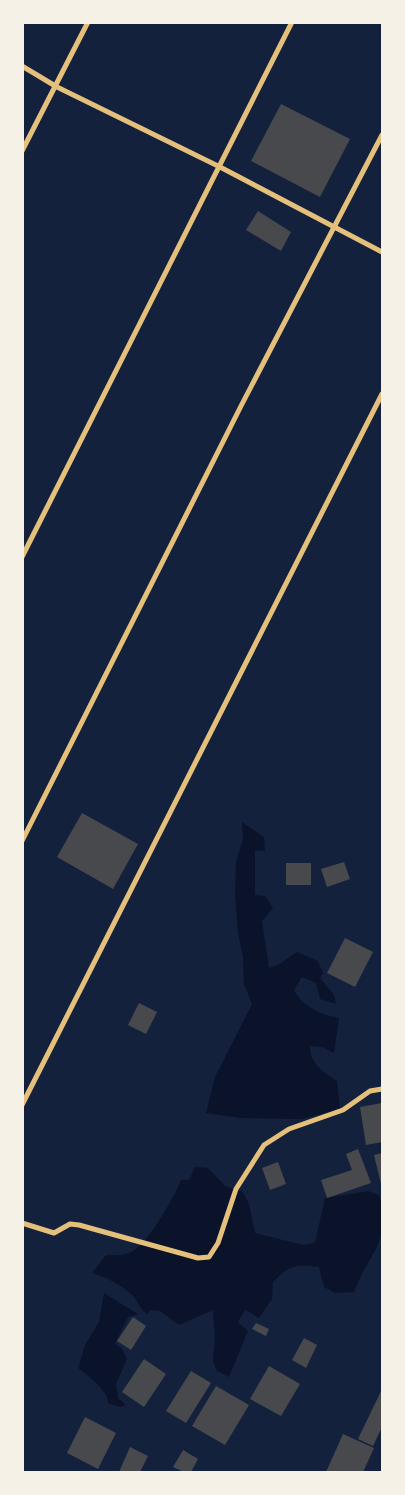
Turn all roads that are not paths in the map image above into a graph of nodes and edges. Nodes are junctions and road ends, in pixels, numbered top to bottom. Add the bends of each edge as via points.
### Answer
1 (88, 22) edge
2 (292, 22) edge
3 (22, 66) edge
4 (56, 86) junction
5 (382, 135) edge
6 (22, 151) edge
7 (220, 167) junction
8 (335, 228) junction
9 (382, 252) edge
10 (382, 394) edge
11 (22, 557) edge
12 (22, 841) edge
13 (382, 1089) edge
14 (22, 1106) edge
15 (22, 1223) edge

1 - 4 street
2 - 7 street
3 - 4 street
4 - 6 street
4 - 7 street
5 - 8 street
7 - 8 street
7 - 11 street
8 - 9 street
8 - 12 street
10 - 14 street
13 - 15 street via 370,1091 343,1110 289,1128 264,1145 236,1189 218,1243 209,1257 198,1258 79,1225 70,1224 54,1233

